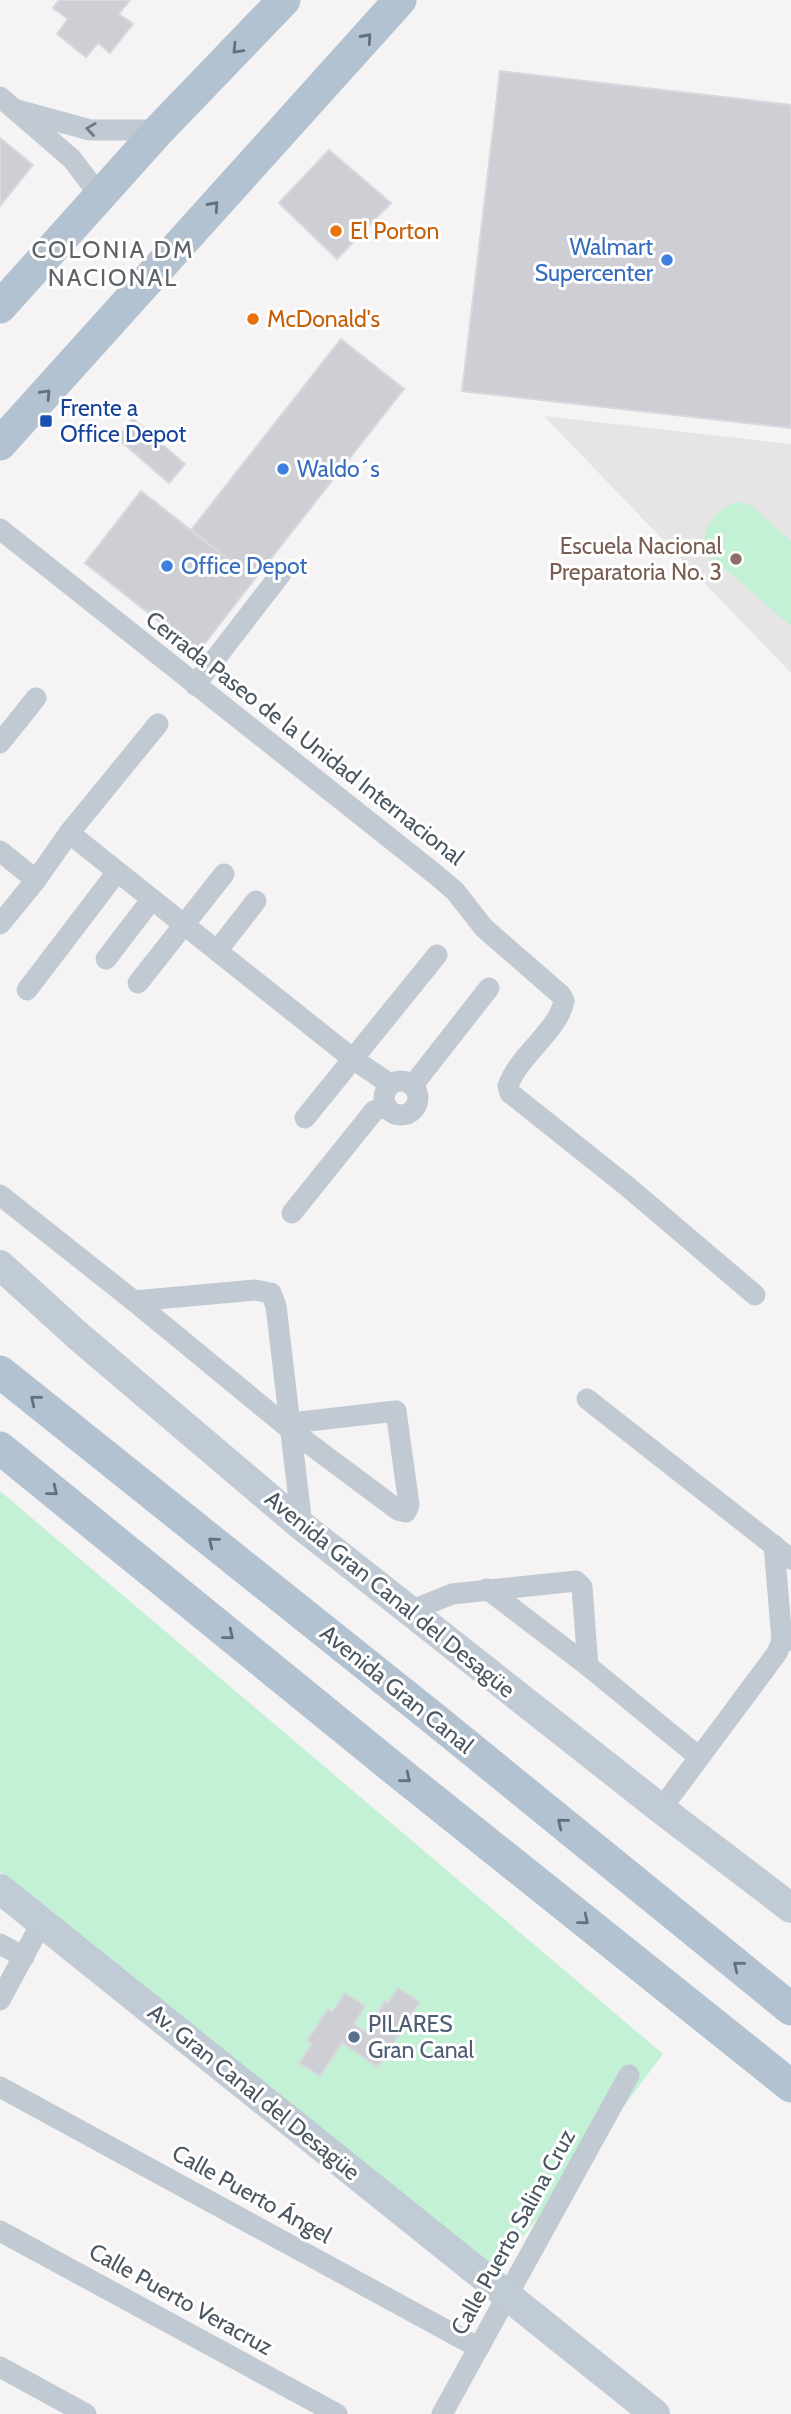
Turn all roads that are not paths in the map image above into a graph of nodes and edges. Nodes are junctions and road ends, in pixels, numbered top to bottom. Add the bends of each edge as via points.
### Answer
1 (284, 0) edge
2 (400, 0) edge
3 (9, 103) edge
4 (159, 130) junction
5 (100, 196) junction
6 (4, 293) edge
7 (0, 444) edge
8 (0, 529) edge
9 (283, 571) dead end
10 (195, 685) junction
11 (36, 698) dead end
12 (158, 724) dead end
13 (0, 743) edge
14 (69, 834) junction
15 (0, 851) edge
16 (117, 872) junction
17 (224, 874) dead end
18 (36, 880) junction
19 (152, 900) junction
20 (256, 901) dead end
21 (0, 924) edge
22 (186, 925) junction
23 (217, 951) junction
24 (437, 955) dead end
25 (106, 959) dead end
26 (138, 983) dead end
27 (489, 988) dead end
28 (27, 990) dead end
29 (353, 1059) junction
30 (390, 1084) junction
31 (412, 1085) junction
32 (386, 1106) junction
33 (305, 1118) dead end
34 (0, 1195) edge
35 (292, 1213) dead end
36 (0, 1265) edge
37 (755, 1295) dead end
38 (134, 1301) junction
39 (0, 1372) edge
40 (587, 1399) dead end
41 (291, 1427) junction
42 (0, 1448) edge
43 (302, 1526) junction
44 (774, 1545) junction
45 (791, 1559) edge
46 (487, 1589) junction
47 (410, 1611) junction
48 (787, 1641) edge
49 (588, 1665) junction
50 (699, 1756) junction
51 (661, 1809) junction
52 (0, 1889) edge
53 (791, 1908) edge
54 (42, 1922) junction
55 (0, 1944) edge
56 (24, 1957) junction
57 (0, 2000) edge
58 (791, 2010) edge
59 (629, 2075) dead end
60 (791, 2086) edge
61 (0, 2087) edge
62 (0, 2231) edge
63 (507, 2296) junction
64 (479, 2348) junction
65 (0, 2367) edge
66 (86, 2414) edge
67 (337, 2414) edge
68 (442, 2414) edge
69 (654, 2414) edge

1 -> 4 main road
7 -> 2 main road
4 -> 3 street via 90,130
3 - 5 street via 72,159
4 - 5 main road
5 - 6 main road
8 - 10 street, Cerrada Paseo de la Unidad Internacional
9 - 10 street
10 - 37 street, Cerrada Paseo de la Unidad Internacional via 455,891 484,928 556,991 564,1001 560,1013 510,1078 510,1093
11 - 13 street
12 - 14 street
14 - 16 street
14 - 18 street
15 - 18 street
16 - 19 street
16 - 28 street
17 - 22 street
18 - 21 street
19 - 22 street
19 - 25 street
20 - 23 street
22 - 23 street
22 - 26 street
23 - 29 street
24 - 29 street
27 - 31 street
29 - 30 street
29 - 33 street
30 - 31 street via 402,1081
30 - 32 street via 384,1095
31 - 32 street via 418,1096 412,1112 395,1114
32 - 35 street via 374,1111
34 - 38 street
36 - 43 street, Avenida Gran Canal del Desagüe
38 - 41 street
38 - 41 street via 255,1290 271,1293
58 -> 39 main road, Avenida Gran Canal
40 - 44 street
41 - 41 street via 396,1411 409,1505 406,1512
41 - 43 street
42 -> 60 main road
43 - 47 street, Avenida Gran Canal del Desagüe
44 - 45 street
44 - 48 street
46 - 47 street via 452,1594
46 - 49 street
46 - 49 street via 571,1580 580,1583
47 - 51 street, Avenida Gran Canal del Desagüe
48 - 50 street
49 - 50 street
50 - 51 street
51 - 53 street, Avenida Gran Canal del Desagüe
52 - 54 street, Av. Gran Canal del Desagüe
54 - 56 street
54 - 63 street, Av. Gran Canal del Desagüe
55 - 56 street
56 - 57 street
59 - 63 street, Calle Puerto Salina Cruz
61 - 64 street, Calle Puerto Ángel
62 - 67 street, Calle Puerto Veracruz
63 - 64 street, Calle Puerto Salina Cruz
63 - 69 street, Av. Gran Canal del Desagüe
64 - 68 street, Calle Puerto Salina Cruz
65 - 66 street

